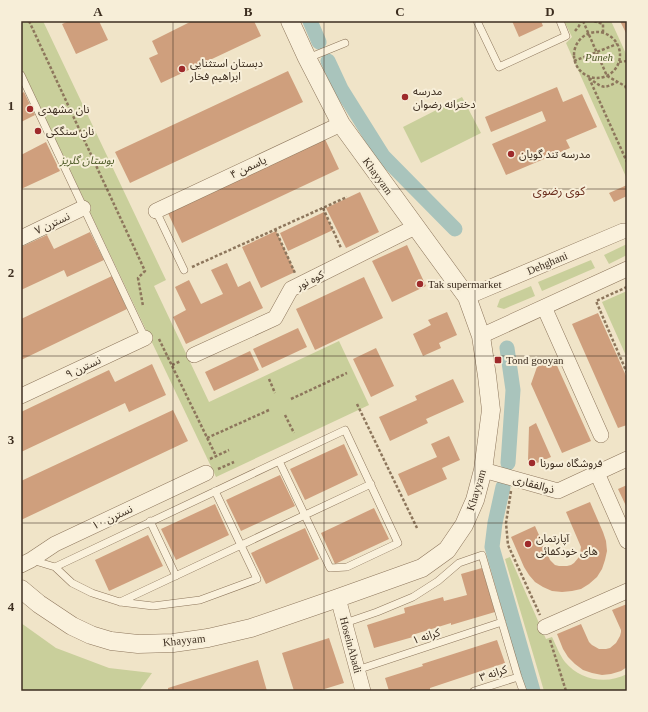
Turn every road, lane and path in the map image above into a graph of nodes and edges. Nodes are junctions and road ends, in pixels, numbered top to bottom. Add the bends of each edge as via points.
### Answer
1 (30, 21) edge
2 (290, 21) edge
3 (477, 21) edge
4 (560, 21) edge
5 (583, 21) edge
6 (594, 21) edge
7 (603, 32) junction
8 (588, 33) junction
9 (345, 43) dead end
10 (617, 44) junction
11 (596, 52) junction
12 (307, 58) junction
13 (574, 61) junction
14 (619, 62) junction
15 (627, 62) edge
16 (21, 74) edge
17 (607, 76) junction
18 (589, 78) junction
19 (617, 82) junction
20 (627, 90) edge
21 (341, 124) junction
22 (627, 162) edge
23 (347, 197) dead end
24 (84, 208) junction
25 (323, 208) junction
26 (156, 211) joint
27 (415, 227) junction
28 (275, 229) junction
29 (627, 231) edge
30 (21, 238) edge
31 (348, 261) junction
32 (627, 269) edge
33 (184, 270) joint
34 (301, 284) junction
35 (627, 287) edge
36 (467, 297) junction
37 (544, 307) junction
38 (146, 312) dead end
39 (480, 336) junction
40 (152, 338) junction
41 (194, 355) dead end
42 (347, 373) dead end
43 (627, 373) edge
44 (269, 379) dead end
45 (275, 393) dead end
46 (21, 396) edge
47 (291, 399) dead end
48 (357, 404) dead end
49 (269, 410) dead end
50 (285, 415) dead end
51 (294, 434) dead end
52 (601, 435) dead end
53 (207, 438) junction
54 (228, 450) dead end
55 (216, 456) junction
56 (627, 459) edge
57 (279, 461) junction
58 (234, 462) dead end
59 (211, 469) junction
60 (483, 470) junction
61 (597, 473) junction
62 (371, 484) junction
63 (214, 491) junction
64 (511, 491) dead end
65 (305, 515) junction
66 (150, 521) junction
67 (416, 528) dead end
68 (627, 541) edge
69 (241, 546) junction
70 (26, 563) edge
71 (55, 567) junction
72 (176, 576) junction
73 (21, 589) edge
74 (627, 591) edge
75 (338, 598) junction
76 (120, 602) junction
77 (502, 622) junction
78 (345, 623) junction
79 (545, 627) junction
80 (357, 670) junction
81 (518, 677) junction
82 (363, 691) edge
83 (474, 691) edge
84 (523, 691) edge
85 (566, 691) edge

1 - 38 path via 145,271 138,278
2 - 12 street, Khayyam
3 - 4 lane via 499,67 566,36
5 - 8 path
6 - 7 path via 603,24
7 - 8 path
7 - 10 path
8 - 11 path
8 - 13 path via 576,43
9 - 12 lane
10 - 11 path
10 - 14 path via 620,49
11 - 13 path
11 - 17 path
12 - 21 street, Khayyam
13 - 18 path via 577,69
14 - 15 path
14 - 17 path
16 - 24 lane
17 - 18 path
17 - 19 path
18 - 19 path via 601,87
18 - 22 path
19 - 20 path
21 - 26 street, یاسمن ۴
21 - 27 street, Khayyam
23 - 25 path
24 - 30 street, نسترن ۷
24 - 40 lane
25 - 28 path
25 - 31 path
26 - 33 lane
27 - 31 street, کوه نور
27 - 36 street, Khayyam
28 - 33 path
28 - 34 path
29 - 36 street, Dehghani
31 - 34 street, کوه نور
32 - 37 street
34 - 41 street, کوه نور via 291,289 275,318
35 - 43 path via 596,301
36 - 39 street, Khayyam
37 - 39 street
37 - 52 street
39 - 60 street, Khayyam via 491,410
40 - 46 street, نسترن ۹
40 - 53 path
42 - 47 path
44 - 45 path
48 - 67 path
49 - 53 path
50 - 51 path
53 - 55 path
54 - 55 path
55 - 59 path via 210,459
56 - 61 street, ذوالفقاری
57 - 62 lane via 345,430
57 - 63 lane
57 - 65 lane
58 - 59 path
59 - 70 street, نسترن ۱۰ via 55,544
60 - 61 street, ذوالفقاری via 558,491
60 - 75 street, Khayyam via 475,500 464,525 447,550 422,568
61 - 68 street
62 - 65 lane
62 - 65 lane via 398,543 392,546 347,567 330,568
63 - 66 lane
63 - 69 lane
64 - 79 path via 506,523 508,545
65 - 69 lane
66 - 71 lane
66 - 72 lane
69 - 72 lane
69 - 76 lane via 257,579 200,600 153,606
70 - 71 lane
71 - 76 lane via 72,583
72 - 76 lane
73 - 75 street, Khayyam via 72,626 91,635 111,641 138,644 174,643 208,638 251,628
74 - 79 street
75 - 78 street, HoseinAbadi
77 - 78 lane via 482,555 459,563 413,597
77 - 80 lane, کرانه ۱
77 - 81 lane
78 - 80 street, HoseinAbadi
79 - 85 path
80 - 82 street, HoseinAbadi
81 - 83 lane, کرانه ۳
81 - 84 lane

